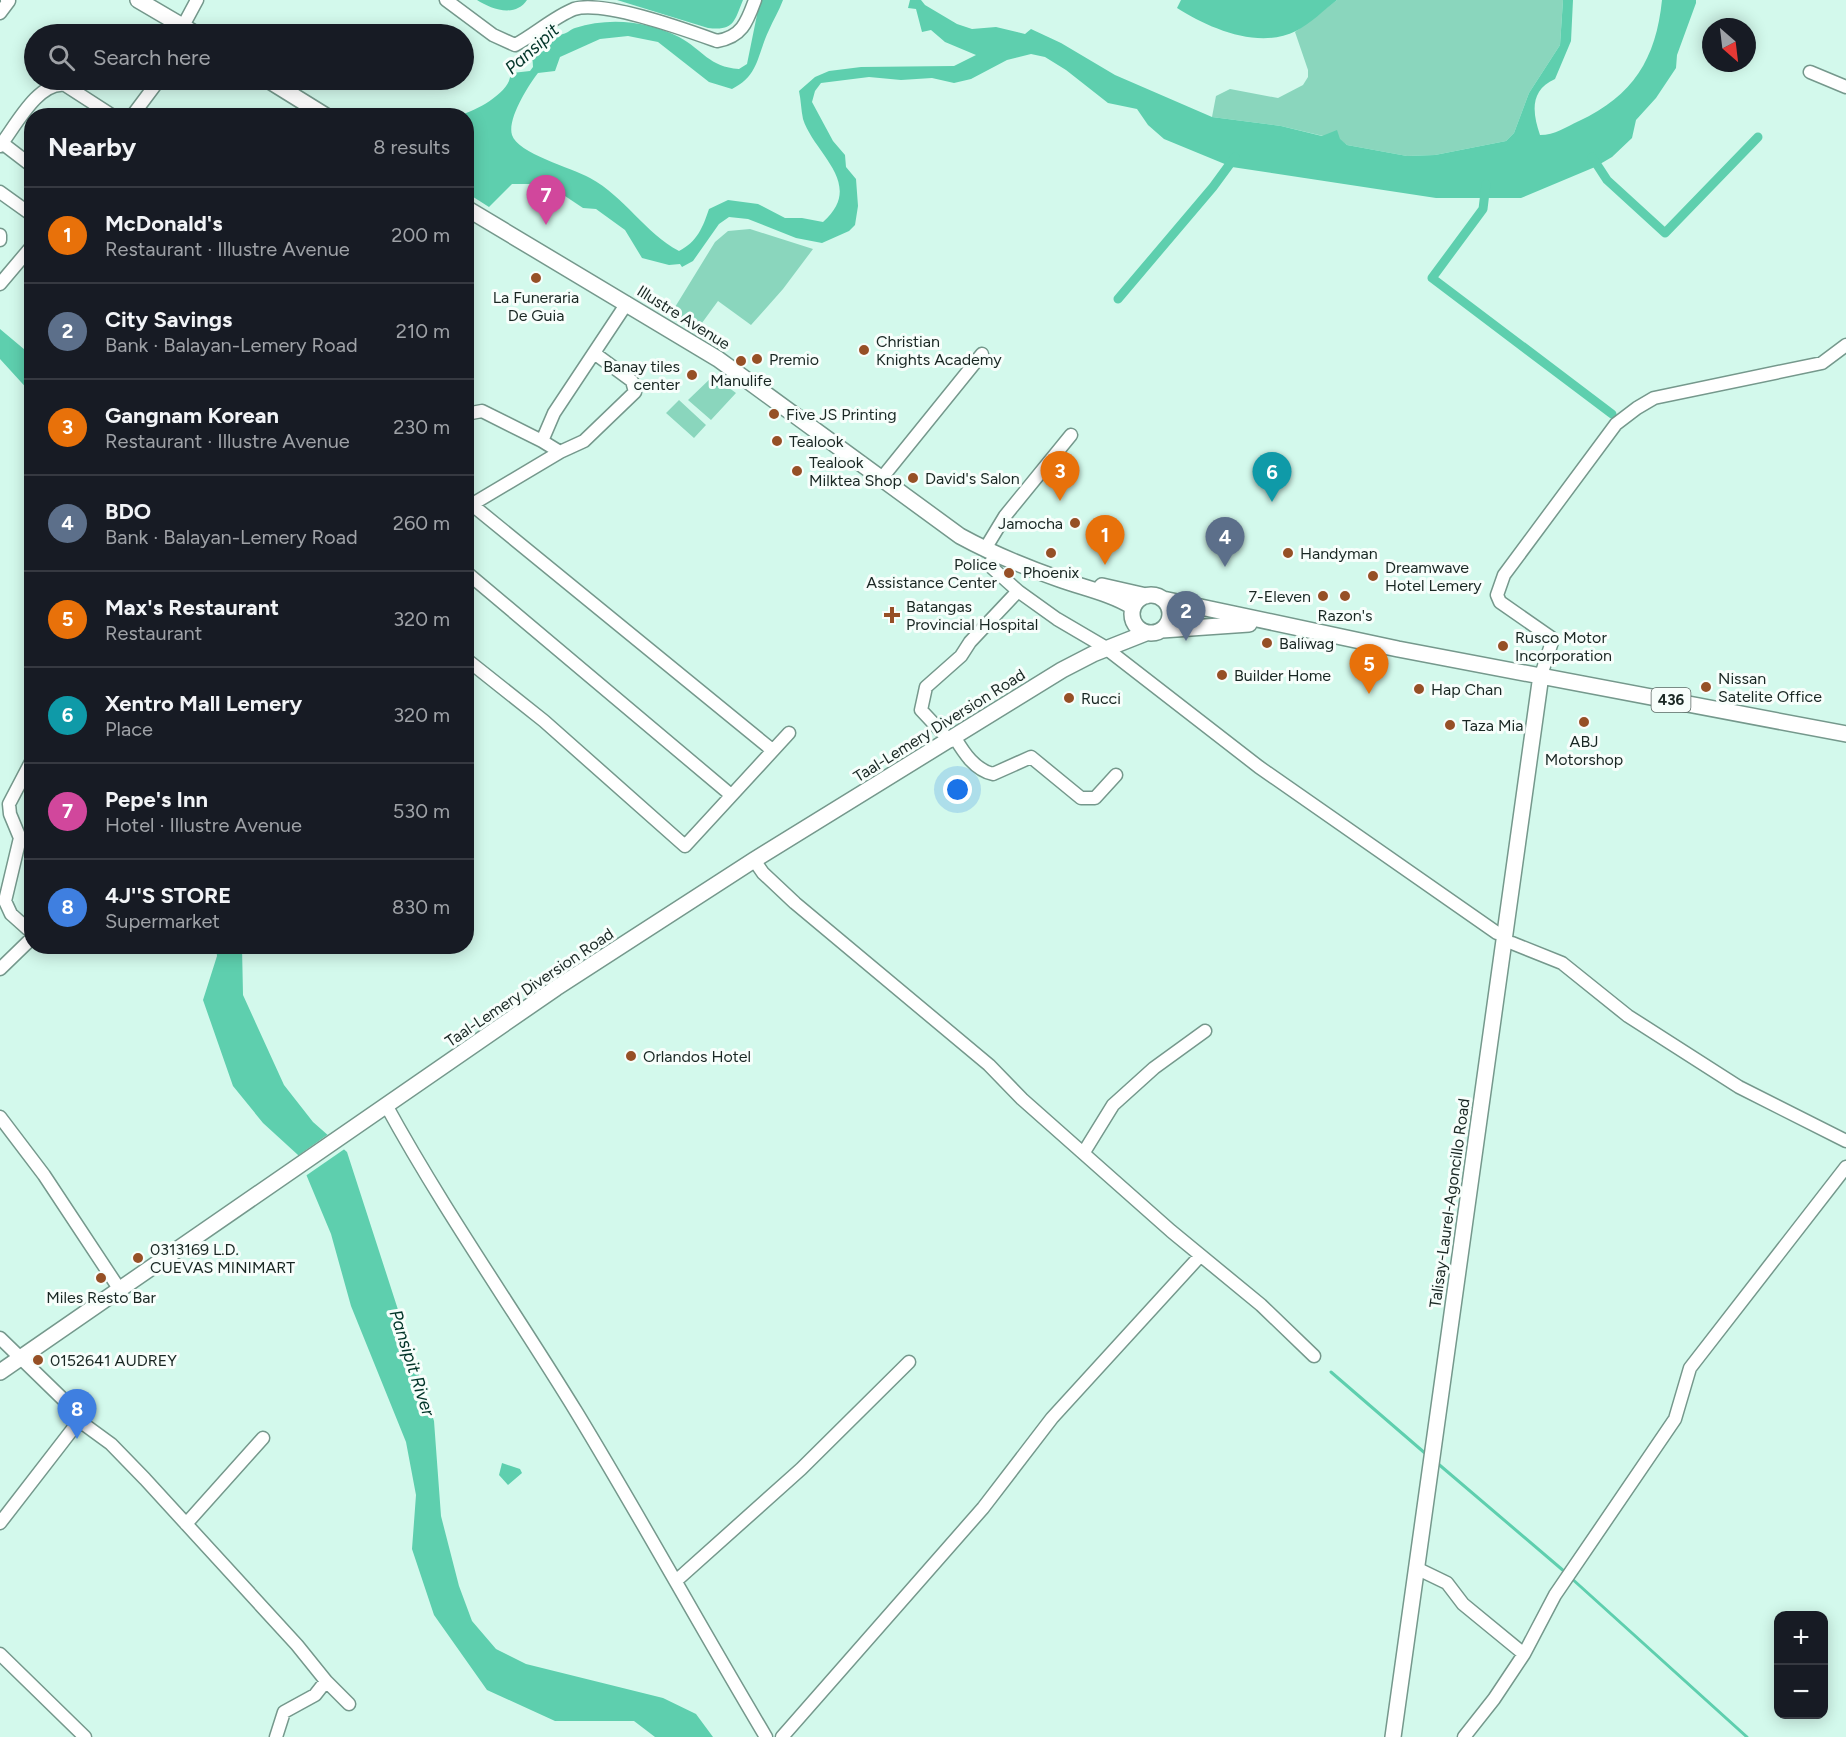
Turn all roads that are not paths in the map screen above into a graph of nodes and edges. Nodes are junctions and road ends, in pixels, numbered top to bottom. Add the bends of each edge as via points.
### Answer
1 (7, 0) edge
2 (138, 0) edge
3 (197, 0) edge
4 (446, 0) edge
5 (755, 0) edge
6 (0, 13) edge
7 (178, 24) edge
8 (193, 24) edge
9 (1810, 72) dead end
10 (1846, 87) edge
11 (47, 90) edge
12 (73, 90) edge
13 (152, 90) edge
14 (284, 90) edge
15 (32, 108) edge
16 (101, 108) edge
17 (138, 108) edge
18 (313, 108) edge
19 (24, 118) edge
20 (1, 145) edge
21 (24, 161) edge
22 (0, 192) edge
23 (24, 209) edge
24 (474, 213) edge
25 (0, 235) edge
26 (0, 240) edge
27 (24, 256) edge
28 (0, 284) edge
29 (627, 303) junction
30 (1846, 345) edge
31 (594, 353) junction
32 (982, 354) dead end
33 (474, 412) edge
34 (1071, 435) dead end
35 (542, 441) junction
36 (560, 452) junction
37 (881, 479) junction
38 (474, 503) edge
39 (474, 510) edge
40 (991, 551) junction
41 (474, 579) edge
42 (1058, 579) junction
43 (1018, 591) junction
44 (1146, 596) junction
45 (1163, 599) junction
46 (1133, 607) junction
47 (1268, 623) junction
48 (1140, 628) junction
49 (1162, 630) junction
50 (1101, 650) junction
51 (474, 665) edge
52 (1542, 675) junction
53 (789, 733) dead end
54 (1846, 734) edge
55 (953, 739) junction
56 (771, 749) junction
57 (24, 775) edge
58 (1116, 775) dead end
59 (731, 795) junction
60 (754, 860) junction
61 (24, 926) edge
62 (1497, 933) dead end
63 (1512, 943) dead end
64 (24, 945) edge
65 (0, 969) edge
66 (1205, 1031) dead end
67 (386, 1105) junction
68 (0, 1117) edge
69 (1846, 1141) edge
70 (1084, 1152) junction
71 (1846, 1167) edge
72 (1200, 1256) junction
73 (120, 1290) junction
74 (0, 1338) edge
75 (1314, 1356) dead end
76 (19, 1359) junction
77 (909, 1362) dead end
78 (0, 1372) edge
79 (74, 1417) junction
80 (263, 1438) dead end
81 (0, 1523) edge
82 (186, 1524) junction
83 (1416, 1568) junction
84 (677, 1580) junction
85 (0, 1654) edge
86 (1524, 1654) junction
87 (326, 1681) junction
88 (349, 1704) dead end
89 (85, 1737) edge
90 (276, 1737) edge
91 (766, 1737) edge
92 (782, 1737) edge
93 (1393, 1737) edge
94 (1464, 1737) edge

1 - 6 street
2 - 7 main road
3 - 8 street
4 - 5 street via 493,35 515,45 572,10 586,6 629,13 717,41 731,39 741,30
9 - 10 street
11 - 15 street
12 - 16 street
13 - 17 street
14 - 18 main road
19 - 20 street
20 - 21 street
22 - 23 street
24 - 29 main road, Illustre Avenue / 436
25 - 26 street
27 - 28 street
29 - 31 street
29 - 37 main road, Illustre Avenue / 436 via 727,365
30 - 52 street via 1822,363 1654,398 1616,424 1504,575 1497,595 1500,602 1553,639
31 - 35 street via 554,413
31 - 36 street via 632,381 635,392 584,441
32 - 37 street
33 - 35 street via 482,411
34 - 40 street via 1011,508
35 - 36 street
36 - 38 street
37 - 40 main road, Illustre Avenue / 436 via 942,524
39 - 56 street
40 - 42 main road, Illustre Avenue / 436
40 - 43 street via 989,565
41 - 59 street
42 - 44 main road, Illustre Avenue / 436
42 - 46 main road, Illustre Avenue / 436 via 1115,597
43 - 50 street
43 - 55 street via 961,656 926,687 921,710
44 - 45 main road, 436
44 - 46 main road
45 - 47 main road, 436
45 - 49 main road via 1170,615
46 - 48 main road
47 - 49 main road, 436
47 - 52 main road, 436
48 - 49 main road, 436
48 - 50 main road, Taal-Lemery Diversion Road
50 - 55 main road, Taal-Lemery Diversion Road
50 - 62 street via 1259,767
51 - 59 street via 544,720 685,846
52 - 54 main road, 436
52 - 83 main road, Talisay-Laurel-Agoncillo Road
53 - 56 street
55 - 58 street via 987,773 1031,757 1081,798 1095,798
55 - 60 main road, Taal-Lemery Diversion Road
56 - 59 street
57 - 61 street via 9,804 20,838 5,901 11,914
60 - 67 main road, Taal-Lemery Diversion Road via 556,988
60 - 70 street via 795,903 989,1065
63 - 69 street via 1562,963 1628,1016 1738,1087
64 - 65 street
66 - 70 street via 1154,1068 1113,1105
67 - 73 main road, Taal-Lemery Diversion Road
67 - 84 street
68 - 73 street via 44,1175
70 - 72 street
71 - 86 street via 1690,1368 1675,1419 1556,1595
72 - 75 street via 1262,1305
72 - 92 street via 1052,1418 983,1508
73 - 76 main road, Taal-Lemery Diversion Road
74 - 76 street
76 - 78 main road, Taal-Lemery Diversion Road
76 - 79 street via 70,1406
77 - 84 street via 801,1469
79 - 81 street via 75,1426
79 - 82 street via 111,1444
80 - 82 street
82 - 87 street
83 - 86 street via 1447,1583 1463,1604
83 - 93 main road, Talisay-Laurel-Agoncillo Road
84 - 91 street
85 - 89 street
86 - 94 street
87 - 88 street
87 - 90 street via 315,1695 284,1712

